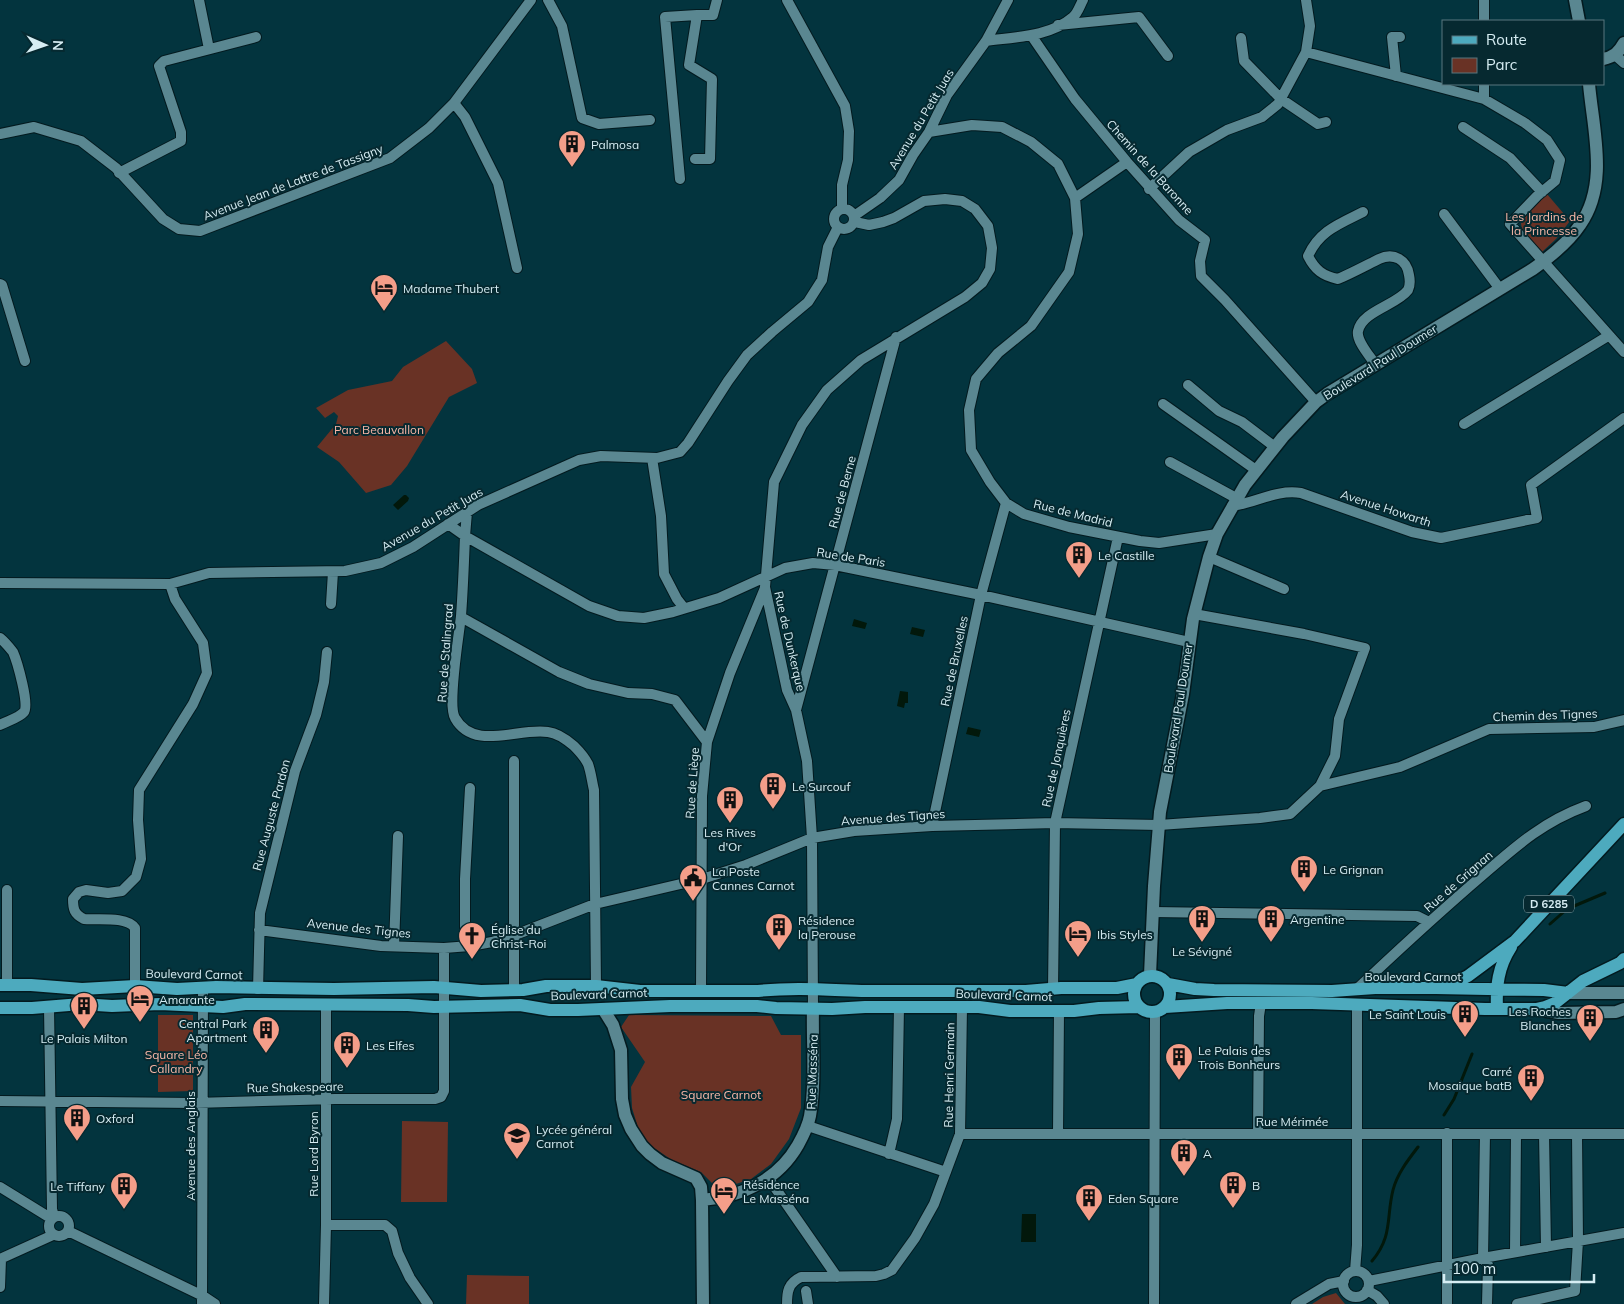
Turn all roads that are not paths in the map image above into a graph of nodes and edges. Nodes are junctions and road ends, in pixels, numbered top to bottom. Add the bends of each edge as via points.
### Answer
1 (198, 0) edge
2 (531, 0) edge
3 (548, 0) edge
4 (717, 0) edge
5 (787, 0) edge
6 (1008, 0) edge
7 (1083, 0) edge
8 (1306, 0) edge
9 (1484, 0) edge
10 (1575, 0) edge
11 (697, 15) junction
12 (1484, 20) edge
13 (1580, 20) edge
14 (1058, 26) junction
15 (1031, 35) junction
16 (256, 37) dead end
17 (1392, 37) dead end
18 (1241, 38) dead end
19 (986, 42) junction
20 (1624, 43) edge
21 (209, 49) junction
22 (1306, 52) junction
23 (1168, 56) dead end
24 (1614, 59) edge
25 (1396, 76) junction
26 (1484, 85) edge
27 (1589, 85) edge
28 (1453, 88) edge
29 (1281, 99) junction
30 (1484, 99) junction
31 (454, 103) junction
32 (650, 120) dead end
33 (1326, 122) dead end
34 (1463, 127) dead end
35 (929, 132) junction
36 (0, 134) edge
37 (695, 159) dead end
38 (1127, 162) junction
39 (120, 172) junction
40 (680, 179) dead end
41 (1149, 189) junction
42 (1542, 192) junction
43 (1075, 198) junction
44 (842, 208) junction
45 (1363, 212) dead end
46 (1444, 214) dead end
47 (855, 219) junction
48 (838, 227) junction
49 (1543, 262) junction
50 (517, 268) dead end
51 (0, 284) edge
52 (1500, 289) junction
53 (1608, 336) junction
54 (896, 337) junction
55 (1624, 352) edge
56 (26, 361) dead end
57 (1375, 364) junction
58 (1188, 385) dead end
59 (1316, 402) junction
60 (1163, 404) dead end
61 (1624, 418) edge
62 (1464, 424) dead end
63 (1275, 446) junction
64 (652, 458) junction
65 (1170, 462) dead end
66 (1256, 470) junction
67 (1234, 502) junction
68 (1006, 503) junction
69 (467, 512) junction
70 (448, 524) junction
71 (1217, 534) junction
72 (465, 536) junction
73 (1118, 537) junction
74 (1209, 557) junction
75 (835, 565) junction
76 (333, 572) junction
77 (766, 581) junction
78 (0, 583) edge
79 (170, 584) junction
80 (1284, 589) dead end
81 (981, 595) junction
82 (331, 604) dead end
83 (684, 608) junction
84 (1194, 614) junction
85 (461, 616) junction
86 (1098, 621) junction
87 (0, 638) edge
88 (1189, 642) junction
89 (327, 652) dead end
90 (796, 710) junction
91 (1624, 720) edge
92 (0, 725) edge
93 (707, 742) junction
94 (514, 760) dead end
95 (1320, 786) junction
96 (470, 788) dead end
97 (1586, 806) dead end
98 (1055, 823) junction
99 (1624, 824) edge
100 (1159, 825) junction
101 (932, 826) junction
102 (398, 836) dead end
103 (812, 838) junction
104 (702, 879) junction
105 (7, 890) dead end
106 (595, 904) junction
107 (1153, 912) junction
108 (1428, 922) junction
109 (259, 930) junction
110 (515, 935) junction
111 (1515, 941) junction
112 (394, 946) junction
113 (465, 946) junction
114 (444, 948) junction
115 (1623, 961) edge
116 (1150, 975) junction
117 (1137, 984) junction
118 (1168, 984) junction
119 (3, 985) edge
120 (135, 986) junction
121 (596, 986) junction
122 (203, 987) junction
123 (444, 988) junction
124 (1442, 988) junction
125 (258, 989) junction
126 (1053, 989) junction
127 (514, 990) junction
128 (813, 990) junction
129 (1356, 990) junction
130 (1496, 990) junction
131 (701, 991) junction
132 (1568, 993) junction
133 (1624, 993) edge
134 (1261, 1003) junction
135 (326, 1004) junction
136 (1357, 1005) junction
137 (135, 1006) junction
138 (204, 1006) junction
139 (49, 1007) junction
140 (444, 1007) junction
141 (900, 1007) junction
142 (962, 1007) junction
143 (1139, 1007) junction
144 (0, 1008) edge
145 (812, 1008) junction
146 (603, 1009) junction
147 (832, 1009) junction
148 (1160, 1009) junction
149 (1497, 1009) junction
150 (1536, 1009) junction
151 (1624, 1010) edge
152 (1059, 1011) junction
153 (814, 1040) junction
154 (325, 1099) junction
155 (0, 1101) edge
156 (49, 1102) junction
157 (202, 1102) junction
158 (808, 1126) junction
159 (1258, 1133) junction
160 (1447, 1133) junction
161 (960, 1134) junction
162 (1058, 1134) junction
163 (1154, 1134) junction
164 (1357, 1134) junction
165 (1485, 1134) junction
166 (1516, 1134) junction
167 (1544, 1134) junction
168 (1577, 1134) junction
169 (1624, 1134) edge
170 (889, 1154) junction
171 (946, 1172) junction
172 (769, 1179) junction
173 (0, 1187) edge
174 (702, 1200) junction
175 (53, 1218) junction
176 (326, 1225) junction
177 (68, 1231) junction
178 (1624, 1233) edge
179 (53, 1235) junction
180 (1578, 1241) junction
181 (1546, 1247) junction
182 (1515, 1252) junction
183 (1483, 1258) junction
184 (0, 1259) edge
185 (1447, 1265) junction
186 (1355, 1271) junction
187 (836, 1277) junction
188 (1344, 1281) junction
189 (1368, 1285) junction
190 (0, 1287) edge
191 (806, 1291) dead end
192 (203, 1300) edge
193 (215, 1304) edge
194 (324, 1304) edge
195 (428, 1304) edge
196 (703, 1304) edge
197 (787, 1304) edge
198 (808, 1304) edge
199 (1154, 1304) edge
200 (1296, 1304) edge
201 (1384, 1304) edge
202 (1447, 1304) edge
203 (1487, 1304) edge
204 (1518, 1304) edge

1 - 21 street
2 - 31 street, Avenue Jean de Lattre de Tassigny
3 - 32 street via 562,26 582,118 599,124
4 - 11 street via 713,15
5 - 44 street via 845,106 849,131
6 - 19 street, Avenue du Petit Juas
7 - 14 street via 1074,16
8 - 22 street via 1310,26
9 - 12 street
10 - 13 street
11 - 37 street via 689,65 712,79 710,159
11 - 40 street via 665,17
14 - 15 street
14 - 23 street via 1139,17
15 - 19 street
15 - 38 street, Chemin de la Baronne via 1075,99
16 - 21 street
17 - 25 street
18 - 29 street via 1244,61
19 - 35 street, Avenue du Petit Juas via 947,95
20 - 24 street
21 - 39 street via 164,61 159,66 181,132 181,141
22 - 25 street
22 - 29 street
25 - 28 street
26 - 30 street
27 - 49 street, Boulevard Paul Doumer via 1597,162 1594,193 1581,224
28 - 30 street
29 - 33 street via 1318,124
29 - 41 street via 1262,117 1227,130 1189,152
30 - 42 street via 1547,140 1560,160 1555,181
31 - 39 street, Avenue Jean de Lattre de Tassigny via 390,158 200,231 179,229 163,219
31 - 50 street via 465,117 498,183
34 - 42 street via 1510,158
35 - 43 street, Rue de Madrid via 972,125 1002,127 1031,142 1058,164
35 - 47 street, Avenue du Petit Juas via 899,180
36 - 39 street, Avenue Jean de Lattre de Tassigny via 34,127 80,141
38 - 41 street, Chemin de la Baronne
38 - 43 street
41 - 59 street, Chemin de la Baronne via 1179,220 1205,240 1200,261 1201,276
42 - 49 street via 1510,224
43 - 68 street, Rue de Madrid via 1078,234 1069,272 1032,326 998,353 976,379 969,410 972,450
44 - 47 street via 852,211
44 - 48 street via 834,216
45 - 57 street via 1328,230 1314,243 1308,256 1322,274 1338,279 1383,257 1400,258 1408,268 1409,289 1369,316 1358,331
46 - 52 street
47 - 48 street via 851,227
47 - 54 street, Rue de Dunkerque via 869,225 894,218 924,202 945,199 962,201 975,209 988,226 992,248 990,269 982,283 965,297
48 - 64 street, Avenue du Petit Juas via 828,247 822,280 808,302 747,355 680,452
49 - 52 street, Boulevard Paul Doumer
49 - 53 street
51 - 56 street
52 - 57 street, Boulevard Paul Doumer
53 - 55 street
53 - 62 street
54 - 75 street, Rue de Berne
54 - 77 street, Rue de Dunkerque via 861,360 827,390 802,425 774,482
57 - 59 street, Boulevard Paul Doumer
58 - 63 street via 1219,410
59 - 63 street, Boulevard Paul Doumer
60 - 66 street
61 - 67 street, Avenue Howarth via 1531,485 1536,518 1441,538 1412,532 1301,493 1282,492 1252,502
63 - 66 street, Boulevard Paul Doumer
64 - 69 street, Avenue du Petit Juas via 601,456 579,460
64 - 83 street via 662,516 664,574
65 - 67 street
66 - 67 street, Boulevard Paul Doumer
67 - 71 street, Boulevard Paul Doumer
68 - 73 street, Rue de Madrid via 1024,514
68 - 81 street, Rue de Bruxelles
69 - 70 street, Avenue du Petit Juas
69 - 72 street
70 - 72 street
70 - 76 street, Avenue du Petit Juas via 381,563
71 - 73 street, Rue de Madrid via 1159,542
71 - 74 street, Boulevard Paul Doumer
72 - 83 street, Rue de Paris via 589,606 618,616 644,618
72 - 85 street, Rue de Stalingrad
73 - 86 street, Rue de Jonquières
74 - 80 street
74 - 84 street, Boulevard Paul Doumer
75 - 77 street, Rue de Paris via 813,563 785,568
75 - 81 street, Rue de Paris
75 - 90 street, Rue de Berne
76 - 79 street, Avenue du Petit Juas via 209,573
76 - 82 street
77 - 83 street, Rue de Paris
77 - 90 street, Rue de Dunkerque via 787,690
77 - 93 street, Rue de Liège
78 - 79 street, Avenue du Petit Juas
79 - 120 street via 175,599 204,643 207,673 193,704 140,790 141,859 136,877 122,891 86,890 73,899 73,909 84,919 132,923 135,928
81 - 86 street, Rue de Paris
81 - 101 street, Rue de Bruxelles
84 - 88 street, Boulevard Paul Doumer
84 - 95 street via 1365,648 1339,719 1335,756
85 - 93 street via 559,672 589,684 675,700
85 - 106 street, Rue de Stalingrad via 452,694 454,718 476,735 548,732 564,738 588,764 594,790
86 - 88 street, Rue de Paris
86 - 98 street, Rue de Jonquières
87 - 92 street via 14,655 26,707 23,713
88 - 100 street, Boulevard Paul Doumer
89 - 109 street, Rue Auguste Pardon via 316,715 295,771 270,866
90 - 103 street, Rue de Dunkerque via 807,761
91 - 95 street, Chemin des Tignes via 1594,727 1489,729 1400,767
93 - 104 street, Rue de Liège via 702,796
94 - 110 street
95 - 100 street, Chemin des Tignes via 1290,814
96 - 113 street
97 - 108 street, Rue de Grignan via 1563,815 1527,837
98 - 100 street, Avenue des Tignes
98 - 101 street, Avenue des Tignes
98 - 126 street, Rue de Jonquières
99 - 111 main road, D 6285
100 - 107 street, Boulevard Paul Doumer
101 - 103 street, Avenue des Tignes via 854,830
102 - 112 street
103 - 104 street, Avenue des Tignes
103 - 128 street, Rue de Dunkerque
104 - 106 street, Avenue des Tignes
104 - 131 street, Rue de Liège
105 - 119 street
106 - 110 street, Avenue des Tignes
106 - 121 street, Rue de Stalingrad
107 - 108 street via 1417,916
107 - 116 street, Boulevard Paul Doumer
108 - 129 street, Rue de Grignan
109 - 112 street, Avenue des Tignes
109 - 125 street, Rue Auguste Pardon
110 - 113 street, Avenue des Tignes
110 - 127 street
111 - 124 main road, D 6285 via 1468,976
111 - 130 main road via 1502,961
112 - 114 street, Avenue des Tignes
113 - 114 street, Avenue des Tignes
114 - 123 street, Rue Shakespeare
115 - 132 main road via 1583,981
116 - 117 main road
116 - 118 main road via 1160,977
117 - 126 main road, Boulevard Carnot via 1117,988
117 - 143 main road via 1134,997
118 - 129 main road, Boulevard Carnot via 1214,990
118 - 148 main road via 1170,998
119 - 120 main road, Boulevard Carnot via 82,989
120 - 122 main road, Boulevard Carnot via 167,989
120 - 137 street
121 - 127 main road, Boulevard Carnot
121 - 131 main road, Boulevard Carnot via 640,991
122 - 125 main road, Boulevard Carnot
122 - 138 street, Avenue des Anglais
123 - 125 main road, Boulevard Carnot
123 - 127 main road, Boulevard Carnot
123 - 140 street, Rue Shakespeare
124 - 129 main road, Boulevard Carnot
124 - 130 main road, Boulevard Carnot
126 - 128 main road, Boulevard Carnot
128 - 131 main road, Boulevard Carnot
128 - 145 street, Rue de Dunkerque
130 - 132 main road, Boulevard Carnot
130 - 149 main road
132 - 133 street, Boulevard Carnot
132 - 150 main road via 1551,1005
134 - 136 main road
134 - 148 main road
134 - 159 street
135 - 138 main road, Boulevard Carnot
135 - 140 main road, Boulevard Carnot
135 - 154 street, Rue Lord Byron
136 - 149 main road
136 - 164 street
137 - 138 main road, Boulevard Carnot
137 - 139 main road, Boulevard Carnot via 82,1004
138 - 157 street, Avenue des Anglais
139 - 144 main road, Boulevard Carnot
139 - 156 street
140 - 146 main road, Boulevard Carnot via 511,1005 550,1010
140 - 154 street, Rue Shakespeare via 444,1091 441,1097
141 - 142 main road, Boulevard Carnot
141 - 147 main road, Boulevard Carnot
141 - 170 street via 897,1119
142 - 152 main road, Boulevard Carnot via 1010,1012
142 - 161 street, Rue Henri Germain
143 - 148 main road via 1149,1012
143 - 152 main road, Boulevard Carnot
145 - 146 main road, Boulevard Carnot via 670,1006
145 - 147 main road, Boulevard Carnot
145 - 153 street, Rue Masséna
146 - 174 street via 613,1025 621,1050 622,1099 631,1129 650,1154 696,1178
147 - 153 street via 822,1017
148 - 163 street
149 - 150 main road
150 - 151 street via 1568,1013
152 - 162 street
153 - 158 street, Rue Masséna
154 - 157 street, Rue Shakespeare
154 - 176 street, Rue Lord Byron
155 - 156 street, Rue Shakespeare
156 - 157 street, Rue Shakespeare
156 - 175 street
157 - 192 street, Avenue des Anglais
158 - 170 street
158 - 172 street, Rue Masséna via 790,1157
159 - 163 street, Rue Mérimée
159 - 164 street, Rue Mérimée
160 - 164 street, Rue Mérimée
160 - 165 street, Rue Mérimée
160 - 185 street
161 - 162 street, Rue Mérimée
161 - 171 street, Rue Henri Germain
162 - 163 street, Rue Mérimée
163 - 199 street
164 - 186 street
165 - 166 street, Rue Mérimée
165 - 183 street
166 - 167 street, Rue Mérimée
166 - 182 street
167 - 168 street, Rue Mérimée
167 - 181 street
168 - 169 street, Rue Mérimée
168 - 180 street
170 - 171 street
171 - 187 street, Rue Henri Germain via 925,1221 892,1270 876,1276
172 - 174 street, Rue Masséna via 721,1199
172 - 187 street
173 - 175 street
174 - 196 street
175 - 177 street via 61,1216 66,1219
175 - 179 street via 49,1226
176 - 194 street, Rue Lord Byron
176 - 195 street via 385,1226 392,1231 410,1278
177 - 179 street via 61,1236
177 - 192 street
178 - 180 street
179 - 184 street
180 - 181 street
180 - 204 street via 1575,1291
181 - 182 street
182 - 183 street
183 - 185 street
183 - 203 street via 1488,1265
184 - 190 street
185 - 189 street
185 - 202 street
186 - 188 street
186 - 189 street via 1362,1272
187 - 197 street, Rue Henri Germain via 796,1279 788,1290
188 - 189 street via 1352,1296 1362,1295
188 - 200 street via 1329,1284
189 - 201 street
191 - 198 street
192 - 193 street

